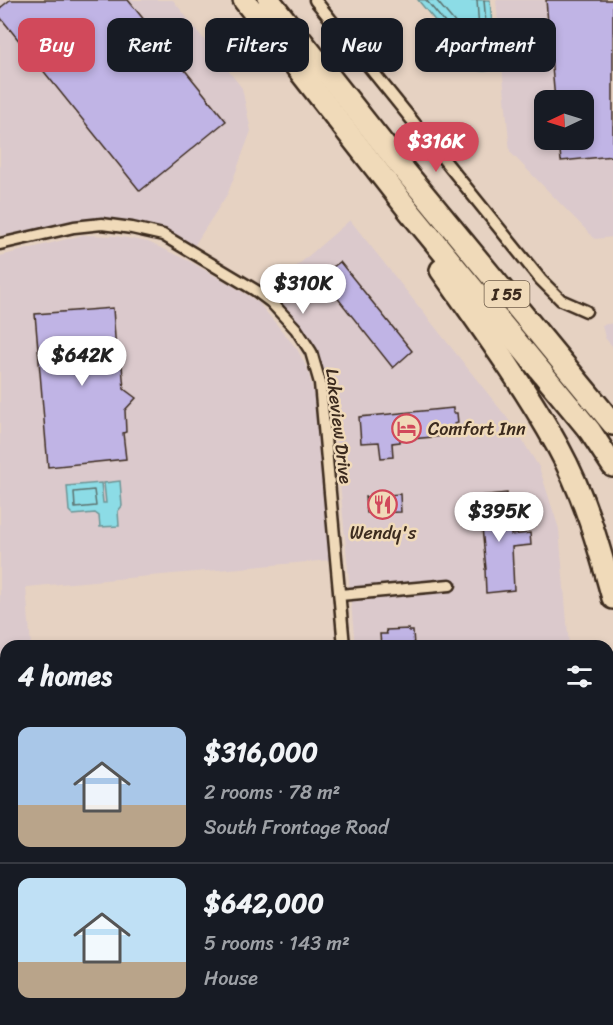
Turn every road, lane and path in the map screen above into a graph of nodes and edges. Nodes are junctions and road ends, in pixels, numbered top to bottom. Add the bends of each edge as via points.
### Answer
1 (244, 0) edge
2 (269, 0) edge
3 (315, 0) edge
4 (399, 164) junction
5 (410, 212) junction
6 (0, 244) edge
7 (586, 311) dead end
8 (613, 408) edge
9 (613, 424) edge
10 (613, 466) edge
11 (450, 585) dead end
12 (340, 595) junction
13 (613, 598) edge
14 (344, 640) edge

1 - 5 highway, I 55
2 - 4 highway, I 55
3 - 7 street via 542,280 561,300
4 - 8 highway
4 - 9 highway, I 55
5 - 10 highway, I 55 via 590,431
5 - 13 highway via 427,250 512,370 559,449 589,516
6 - 12 street, Lakeview Drive via 74,227 102,224 132,228 163,236 271,302 311,352 320,383
11 - 12 street
12 - 14 street, Lakeview Drive

